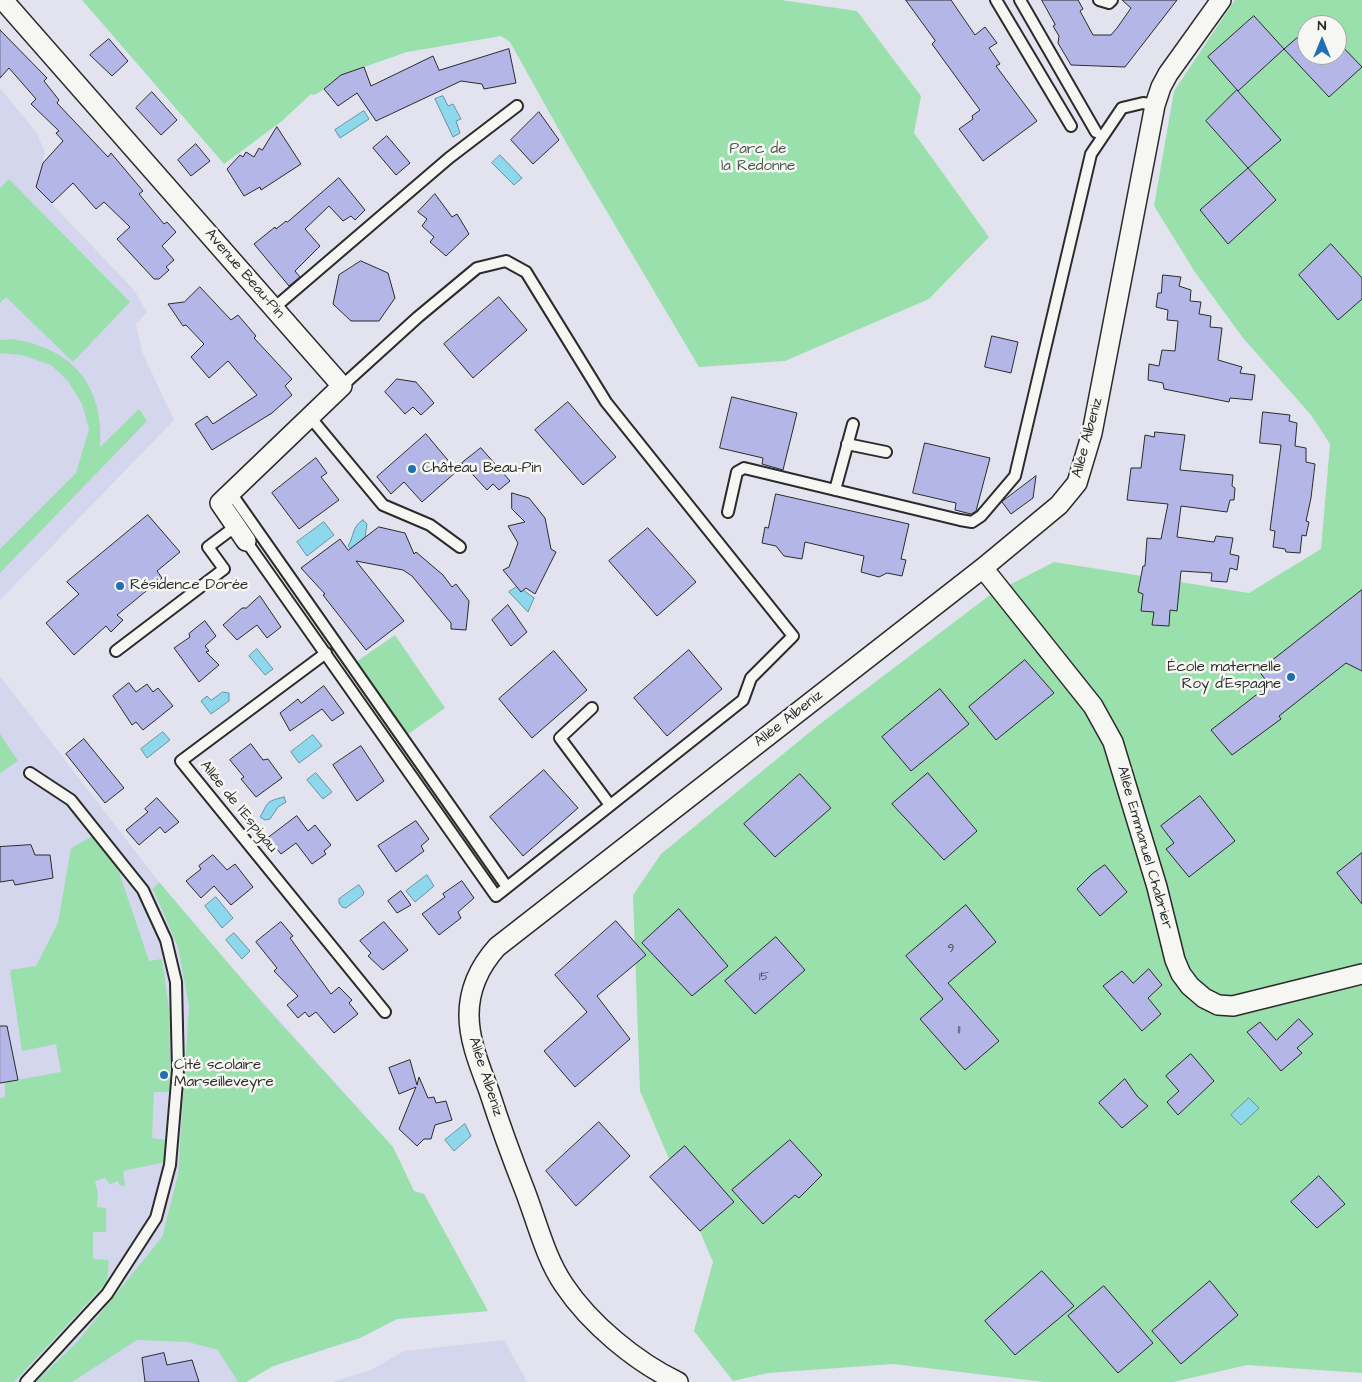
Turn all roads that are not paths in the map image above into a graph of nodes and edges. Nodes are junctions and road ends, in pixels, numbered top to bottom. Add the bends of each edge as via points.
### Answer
1 (4, 0) edge
2 (996, 0) edge
3 (1020, 0) edge
4 (1099, 0) edge
5 (1112, 0) edge
6 (1221, 0) edge
7 (1155, 105) junction
8 (517, 106) dead end
9 (1071, 126) dead end
10 (1096, 132) dead end
11 (274, 308) junction
12 (342, 386) junction
13 (310, 417) junction
14 (853, 424) dead end
15 (847, 444) junction
16 (886, 452) dead end
17 (835, 490) junction
18 (231, 493) junction
19 (728, 512) dead end
20 (241, 534) junction
21 (460, 547) dead end
22 (982, 568) junction
23 (116, 651) dead end
24 (326, 653) junction
25 (592, 708) dead end
26 (30, 773) dead end
27 (610, 805) junction
28 (506, 887) junction
29 (1361, 977) edge
30 (385, 1012) dead end
31 (26, 1382) edge
32 (678, 1382) edge

1 - 11 street, Avenue Beau-Pin
2 - 9 lane
3 - 10 lane
4 - 5 lane via 1110,3
6 - 7 street, Allée Albeniz via 1168,74
7 - 17 lane via 1143,103 1122,108 1091,154 1015,476 1006,487 972,522
7 - 22 street, Allée Albeniz via 1092,433 1077,483 1059,505
8 - 11 lane via 449,158
11 - 12 street, Avenue Beau-Pin
12 - 13 street
12 - 27 lane via 477,268 506,261 526,272 606,402 793,636 751,678 742,700
13 - 18 street
13 - 21 lane via 383,504 430,525
14 - 15 lane
15 - 16 lane
15 - 17 lane
17 - 19 lane via 744,468 737,472
18 - 20 street via 220,503
18 - 28 lane
20 - 23 lane via 208,547 224,569
20 - 24 lane
22 - 29 street, Allée Emmanuel Chabrier via 1094,706 1113,742 1158,886 1175,960 1190,986 1218,1005 1233,1006
22 - 32 street, Allée Albeniz via 497,947 477,976 471,997 470,1034 548,1255 564,1285 606,1334 659,1373
24 - 28 lane via 496,896
24 - 30 lane, Allée de l'Espigau via 182,761
25 - 27 lane via 560,738
26 - 31 lane via 71,800 143,890 166,940 176,982 178,1070 170,1165 156,1218 107,1294
27 - 28 lane

